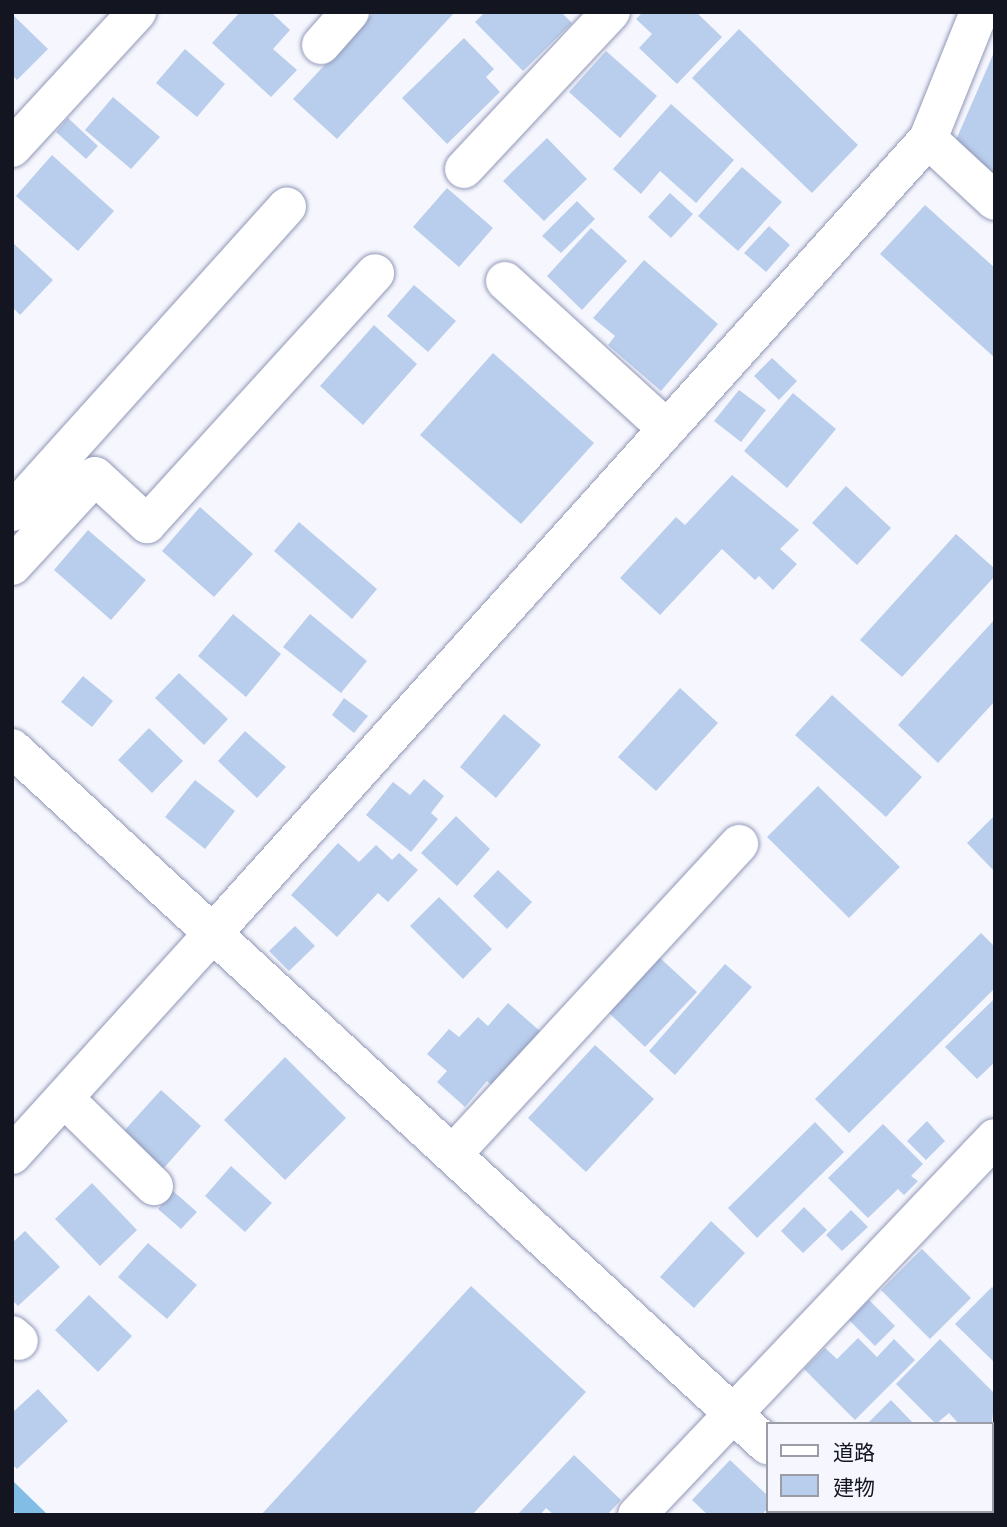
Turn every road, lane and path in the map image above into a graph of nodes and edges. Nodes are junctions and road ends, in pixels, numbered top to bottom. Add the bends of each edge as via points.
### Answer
1 (137, 12) edge
2 (350, 12) edge
3 (611, 12) edge
4 (979, 12) edge
5 (321, 45) dead end
6 (928, 139) junction
7 (12, 148) edge
8 (464, 169) dead end
9 (995, 201) edge
10 (287, 207) dead end
11 (375, 273) dead end
12 (505, 281) dead end
13 (667, 429) junction
14 (12, 512) edge
15 (12, 566) edge
16 (12, 748) edge
17 (739, 844) dead end
18 (214, 932) junction
19 (64, 1098) junction
20 (995, 1138) edge
21 (453, 1154) junction
22 (12, 1155) edge
23 (154, 1186) dead end
24 (732, 1412) junction
25 (766, 1444) edge
26 (637, 1515) edge

1 - 7 street
2 - 5 street
3 - 8 street
4 - 6 street
6 - 9 street
6 - 13 street
10 - 14 street
11 - 15 street via 147,524 95,476
12 - 13 street
13 - 18 street
16 - 18 street
17 - 21 street
18 - 19 street
18 - 21 street
19 - 22 street
19 - 23 street
20 - 24 street
21 - 24 street
24 - 25 street
24 - 26 street

